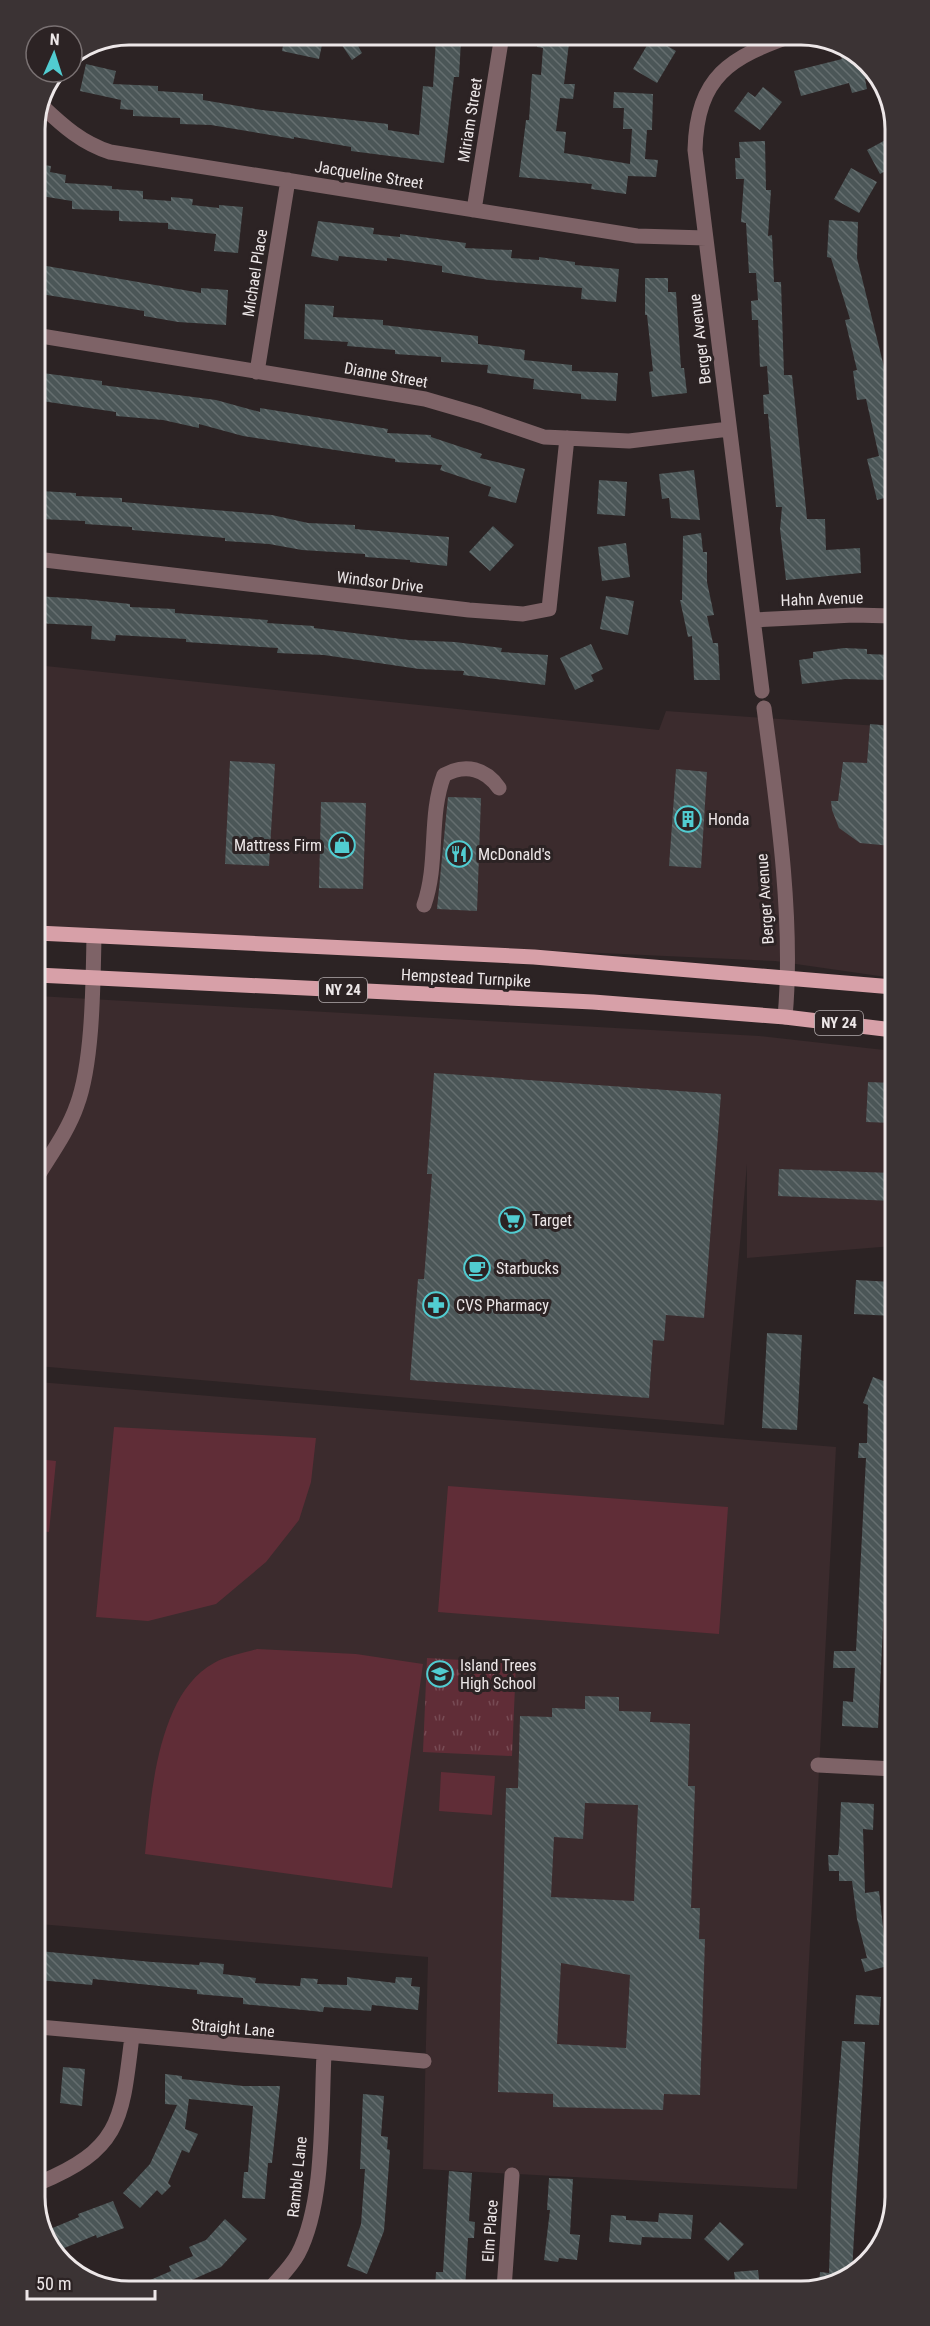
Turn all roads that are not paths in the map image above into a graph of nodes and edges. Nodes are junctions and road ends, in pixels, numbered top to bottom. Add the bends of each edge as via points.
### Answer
1 (500, 45) edge
2 (767, 45) edge
3 (47, 111) edge
4 (288, 180) junction
5 (474, 210) junction
6 (706, 238) junction
7 (45, 337) edge
8 (257, 372) junction
9 (729, 429) junction
10 (567, 438) junction
11 (45, 560) edge
12 (885, 616) edge
13 (754, 620) junction
14 (762, 691) dead end
15 (764, 708) dead end
16 (499, 789) dead end
17 (424, 905) dead end
18 (45, 933) edge
19 (94, 936) junction
20 (45, 975) edge
21 (789, 977) junction
22 (93, 978) junction
23 (885, 986) edge
24 (785, 1017) junction
25 (885, 1029) edge
26 (45, 1165) edge
27 (818, 1765) dead end
28 (885, 1769) edge
29 (45, 2028) edge
30 (132, 2036) junction
31 (324, 2054) junction
32 (424, 2061) dead end
33 (512, 2175) dead end
34 (45, 2181) edge
35 (276, 2281) edge
36 (505, 2281) edge

1 - 5 street, Miriam Street
2 - 6 street, Berger Avenue via 746,53 722,70 704,97 696,122 695,150
3 - 4 street, Jacqueline Street via 75,135 110,152
4 - 5 street, Jacqueline Street
4 - 8 street, Michael Place
5 - 6 street, Jacqueline Street via 637,236
6 - 9 street, Berger Avenue
7 - 8 street, Dianne Street
8 - 10 street, Dianne Street via 425,399 544,437
9 - 10 street, Dianne Street via 629,441
9 - 13 street, Berger Avenue
10 - 11 street, Windsor Drive via 549,609 523,614 469,610
12 - 13 street, Hahn Avenue
13 - 14 street, Berger Avenue
15 - 21 street, Berger Avenue
16 - 17 street via 491,776 479,771 453,770 444,775 436,800 432,884
18 - 19 main road, Hempstead Turnpike
19 - 21 main road, Hempstead Turnpike via 534,957
19 - 22 street
20 - 22 main road, Hempstead Turnpike / NY 24
21 - 23 main road, Hempstead Turnpike
21 - 24 street, Berger Avenue
22 - 24 main road, Hempstead Turnpike / NY 24 via 561,1000
22 - 26 street via 89,1037 78,1102
24 - 25 main road, Hempstead Turnpike / NY 24
27 - 28 street
29 - 30 street, Straight Lane
30 - 31 street, Straight Lane
30 - 34 street via 124,2099 113,2130 90,2157
31 - 32 street, Straight Lane
31 - 35 street, Ramble Lane via 310,2225 297,2256
33 - 36 street, Elm Place

